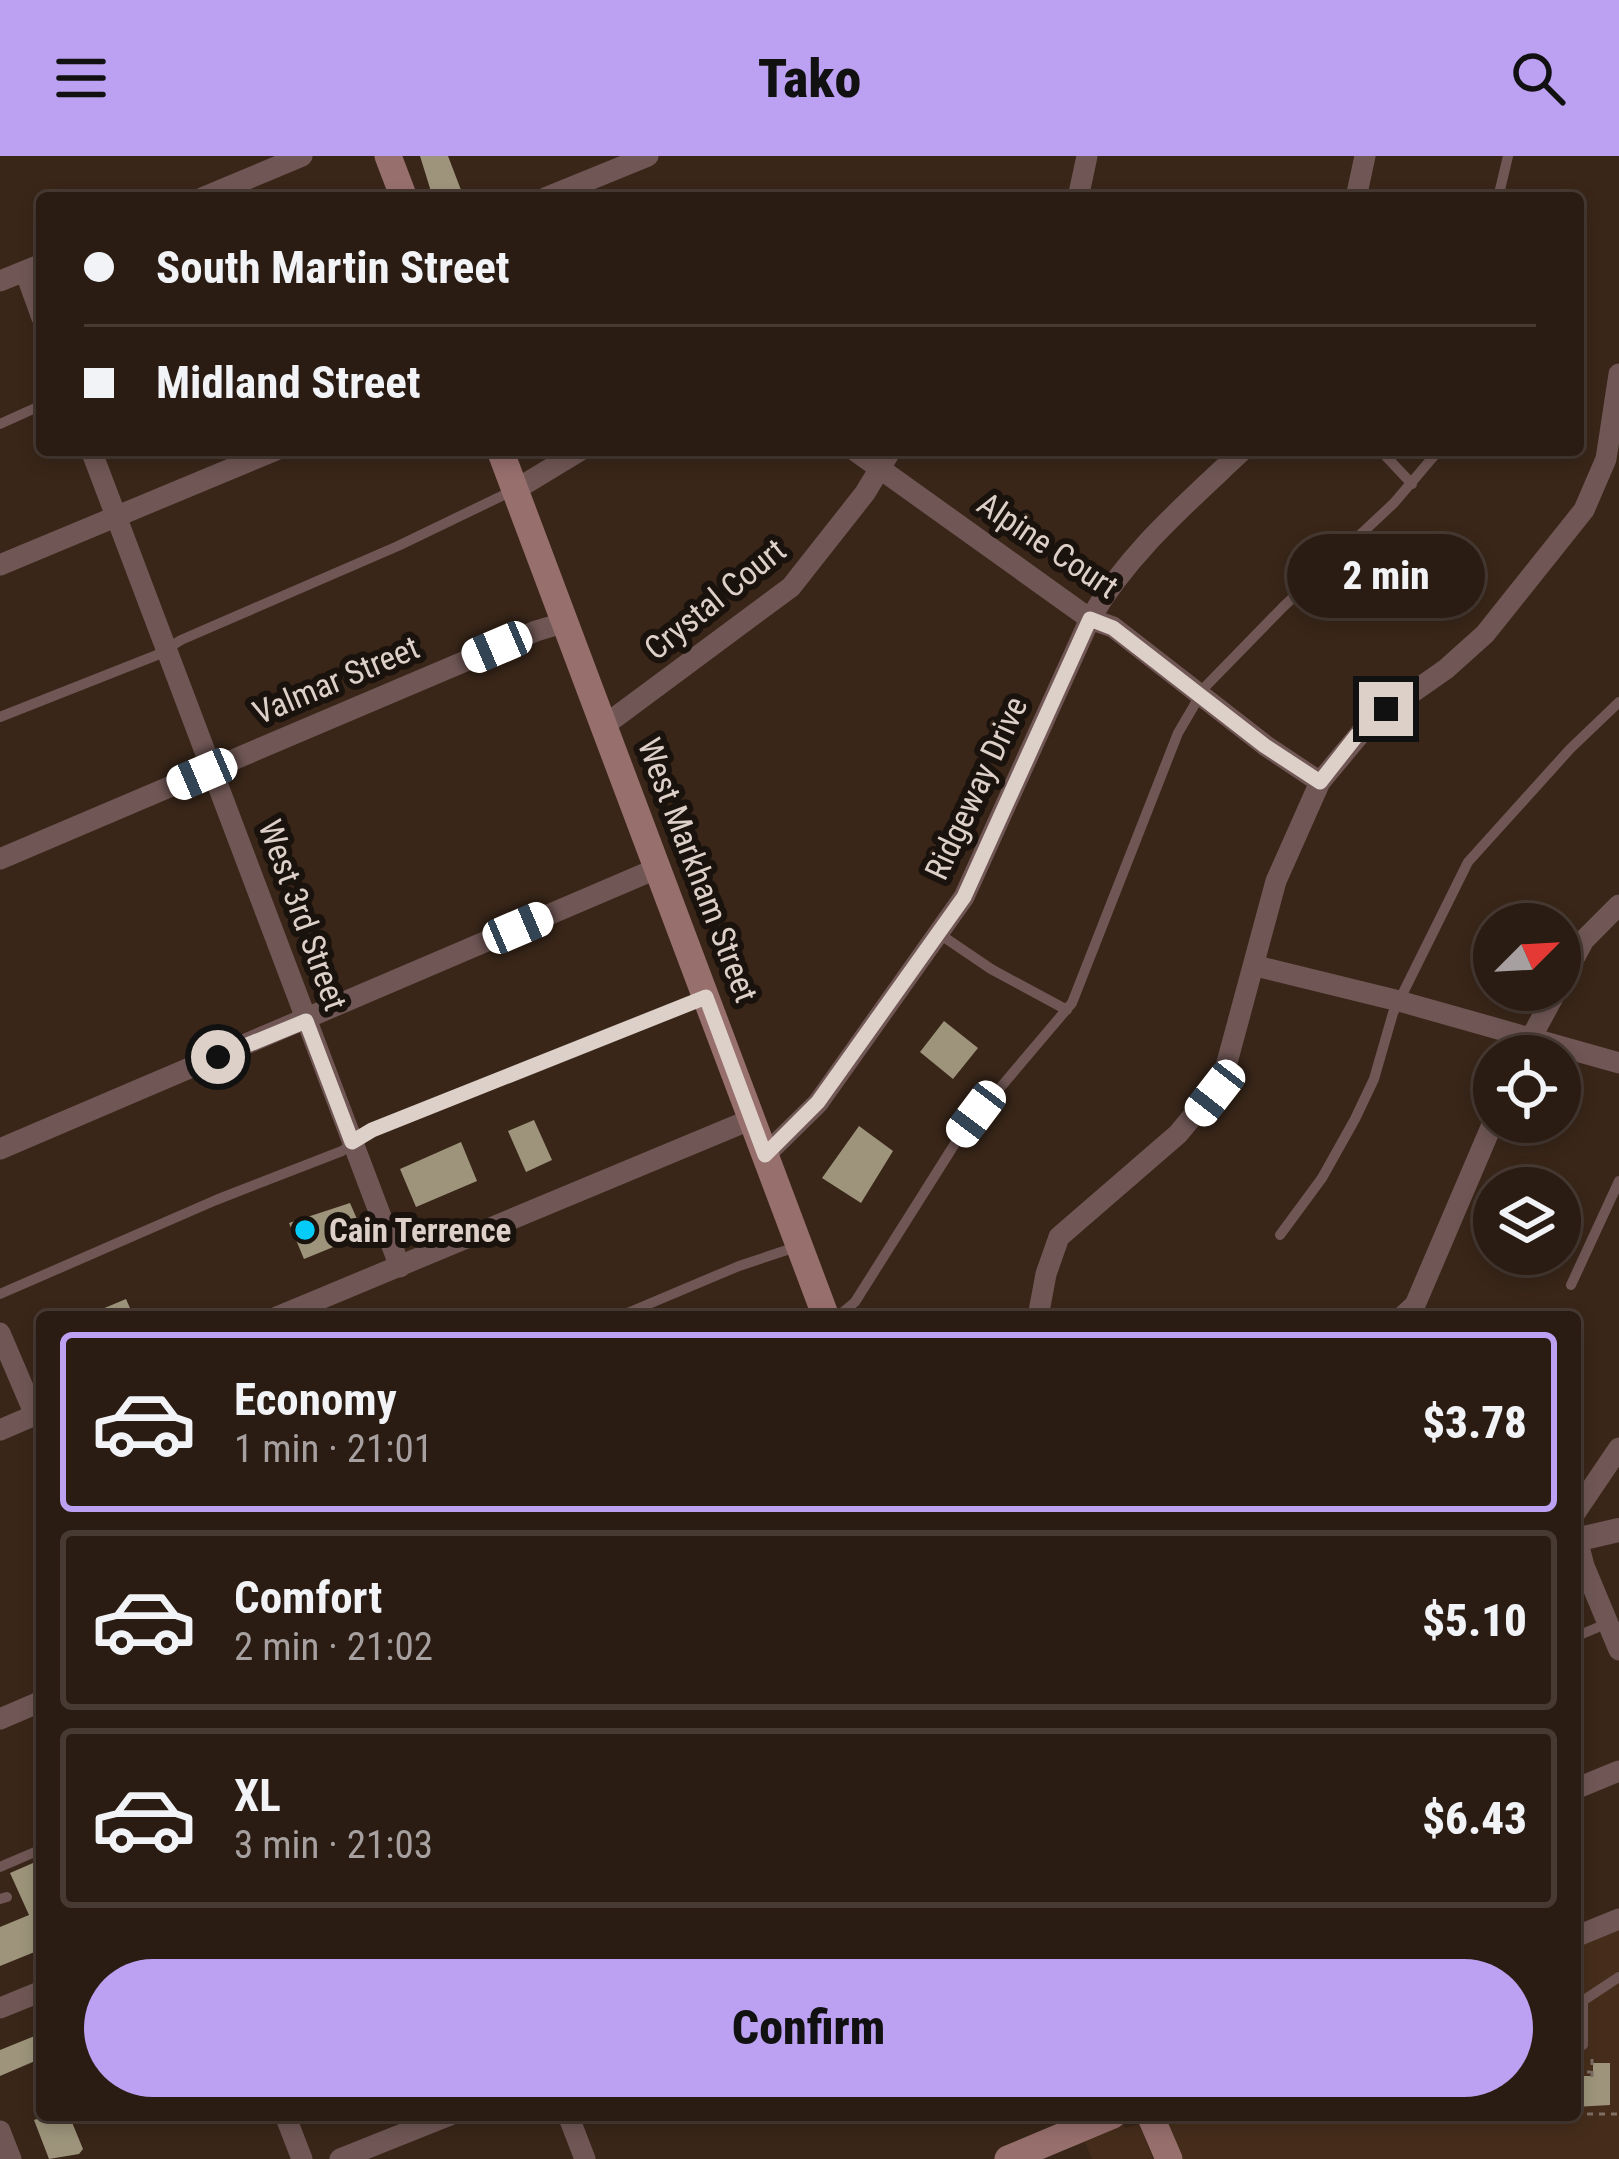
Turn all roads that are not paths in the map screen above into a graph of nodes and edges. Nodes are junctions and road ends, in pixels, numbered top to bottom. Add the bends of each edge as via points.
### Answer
1 (302, 156) edge
2 (388, 156) edge
3 (648, 156) edge
4 (1087, 156) edge
5 (1365, 156) edge
6 (1508, 156) edge
7 (216, 192) edge
8 (402, 192) edge
9 (559, 192) edge
10 (1079, 192) edge
11 (1357, 192) edge
12 (1499, 192) edge
13 (33, 268) edge
14 (0, 281) edge
15 (1619, 374) edge
16 (36, 408) edge
17 (0, 424) edge
18 (93, 456) edge
19 (261, 456) edge
20 (502, 456) edge
21 (571, 456) edge
22 (1237, 456) edge
23 (1386, 456) edge
24 (1434, 456) edge
25 (886, 460) edge
26 (1412, 484) junction
27 (515, 490) junction
28 (116, 516) junction
29 (0, 565) edge
30 (1090, 619) junction
31 (566, 622) junction
32 (167, 649) junction
33 (1200, 695) junction
34 (1619, 702) edge
35 (0, 717) edge
36 (605, 725) junction
37 (212, 769) junction
38 (1320, 782) junction
39 (0, 859) edge
40 (658, 868) junction
41 (1619, 905) edge
42 (938, 933) junction
43 (1581, 946) edge
44 (1256, 966) junction
45 (706, 997) junction
46 (1399, 1000) junction
47 (1067, 1010) junction
48 (306, 1021) junction
49 (1496, 1035) edge
50 (1581, 1056) edge
51 (1619, 1063) edge
52 (752, 1119) junction
53 (352, 1142) junction
54 (1484, 1143) edge
55 (0, 1149) edge
56 (765, 1155) junction
57 (1619, 1181) edge
58 (1280, 1235) dead end
59 (800, 1246) junction
60 (400, 1267) junction
61 (1571, 1285) dead end
62 (0, 1294) edge
63 (293, 1311) edge
64 (632, 1311) edge
65 (824, 1311) edge
66 (845, 1311) edge
67 (1039, 1311) edge
68 (1408, 1311) edge
69 (0, 1333) edge
70 (36, 1410) edge
71 (36, 1415) edge
72 (0, 1430) edge
73 (1619, 1448) edge
74 (1581, 1504) edge
75 (1619, 1530) edge
76 (1581, 1536) edge
77 (1581, 1556) edge
78 (1608, 1624) junction
79 (1581, 1635) edge
80 (1619, 1650) edge
81 (36, 1704) edge
82 (0, 1719) edge
83 (1619, 1771) edge
84 (1581, 1787) edge
85 (36, 1852) edge
86 (0, 1868) edge
87 (1619, 1918) edge
88 (1581, 1934) edge
89 (1619, 1977) edge
90 (36, 1993) edge
91 (1581, 2003) edge
92 (0, 2008) edge
93 (287, 2121) edge
94 (435, 2121) edge
95 (570, 2121) edge
96 (1099, 2121) edge
97 (1153, 2121) edge
98 (0, 2131) edge
99 (11, 2159) edge
100 (302, 2159) edge
101 (340, 2159) edge
102 (585, 2159) edge
103 (1008, 2159) edge
104 (1169, 2159) edge

1 - 7 street
2 - 8 main road
3 - 9 street
4 - 10 street
5 - 11 street
6 - 12 lane
13 - 14 street
15 - 38 street via 1599,482 1565,536 1485,634 1369,723
16 - 17 lane
18 - 28 street, West 3rd Street
19 - 28 street
20 - 27 main road, West Markham Street
21 - 27 street
22 - 30 street, Ridgeway Drive via 1132,555
23 - 26 lane
24 - 26 lane
25 - 30 street, Alpine Court
25 - 36 street, Crystal Court via 791,587
26 - 33 lane
27 - 31 main road, West Markham Street
27 - 32 lane
28 - 29 street
28 - 32 street, West 3rd Street
30 - 33 street, Alpine Court
30 - 42 street, Ridgeway Drive via 976,874
31 - 36 main road, West Markham Street
31 - 37 street, Valmar Street
32 - 35 lane
32 - 37 street, West 3rd Street
33 - 38 street, Alpine Court
33 - 47 lane
34 - 46 lane via 1476,851
36 - 40 main road, West Markham Street
37 - 39 street, Valmar Street
37 - 48 street, West 3rd Street
38 - 44 street via 1276,881
40 - 45 main road, West Markham Street
40 - 48 street
41 - 43 street
42 - 47 lane
42 - 56 street, Ridgeway Drive via 818,1102
44 - 46 street
44 - 67 street via 1215,1093 1059,1237
45 - 52 main road, West Markham Street
45 - 53 lane
46 - 49 street
46 - 58 lane via 1355,1119
47 - 66 lane via 961,1134
48 - 53 street, West 3rd Street
48 - 55 street
50 - 51 street
52 - 56 main road, West Markham Street
52 - 60 street
53 - 60 street, West 3rd Street
53 - 62 lane
54 - 68 street
56 - 59 main road, West Markham Street
57 - 61 lane
59 - 64 lane
59 - 65 main road, West Markham Street
60 - 63 street
69 - 70 street
71 - 72 street
73 - 74 street
75 - 76 street
77 - 78 street
78 - 79 lane
78 - 80 street
81 - 82 street
83 - 84 street
85 - 86 lane
87 - 88 street
89 - 91 lane
90 - 92 street
93 - 100 street
94 - 101 street
95 - 102 street
96 - 103 main road
97 - 104 main road
98 - 99 street

